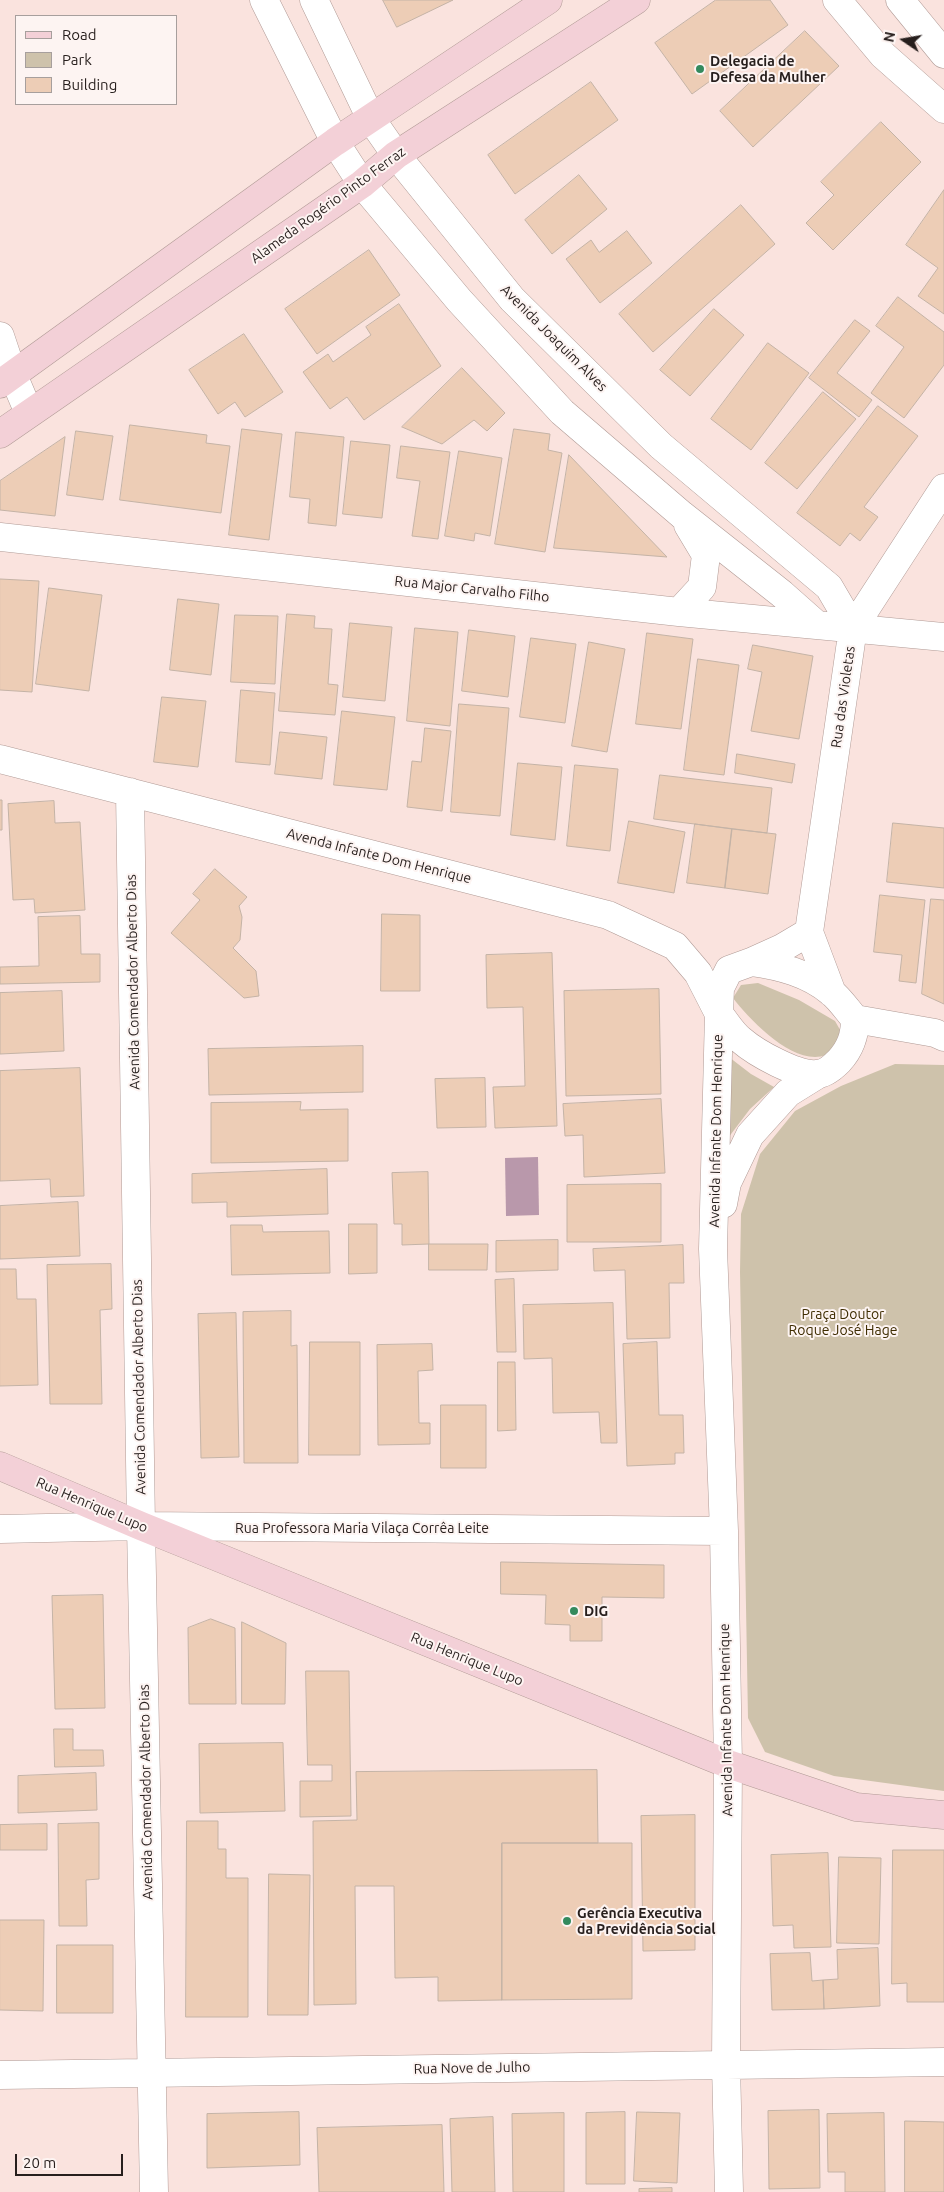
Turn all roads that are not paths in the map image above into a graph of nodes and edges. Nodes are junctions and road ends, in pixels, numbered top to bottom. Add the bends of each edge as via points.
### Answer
1 (264, 0) edge
2 (314, 0) edge
3 (548, 0) edge
4 (636, 0) edge
5 (837, 0) edge
6 (900, 0) edge
7 (944, 54) edge
8 (944, 109) edge
9 (371, 119) junction
10 (335, 142) junction
11 (396, 155) junction
12 (362, 184) junction
13 (0, 336) edge
14 (7, 380) edge
15 (30, 414) junction
16 (0, 434) edge
17 (944, 488) edge
18 (682, 515) junction
19 (0, 537) edge
20 (679, 612) junction
21 (817, 625) junction
22 (853, 628) junction
23 (944, 637) edge
24 (0, 759) edge
25 (130, 792) junction
26 (809, 932) junction
27 (751, 962) junction
28 (832, 993) junction
29 (718, 1014) junction
30 (854, 1019) junction
31 (944, 1037) edge
32 (817, 1074) junction
33 (713, 1249) junction
34 (0, 1466) edge
35 (141, 1526) junction
36 (0, 1529) edge
37 (724, 1531) junction
38 (728, 1764) junction
39 (944, 1815) edge
40 (944, 2062) edge
41 (726, 2064) junction
42 (152, 2073) junction
43 (0, 2075) edge
44 (154, 2192) edge
45 (729, 2192) edge

1 - 10 street
2 - 9 street, Avenida Joaquim Alves
3 - 9 street
4 - 11 street, Alameda Rogério Pinto Ferraz
5 - 8 street via 883,56
6 - 7 street
9 - 10 street
9 - 11 street, Avenida Joaquim Alves
10 - 12 street
10 - 14 street
11 - 12 street, Alameda Rogério Pinto Ferraz
11 - 22 street, Avenida Joaquim Alves via 512,299 662,446 829,587
12 - 15 street, Alameda Rogério Pinto Ferraz
12 - 18 street via 459,300 562,412
13 - 14 street
14 - 15 street
15 - 16 street, Alameda Rogério Pinto Ferraz
17 - 22 street, Rua das Violetas
18 - 20 street via 706,556 702,587
18 - 21 street
19 - 20 street, Rua Major Carvalho Filho
20 - 21 street, Rua Major Carvalho Filho
21 - 22 street, Rua Major Carvalho Filho
22 - 23 street, Rua Major Carvalho Filho
22 - 26 street, Rua das Violetas
24 - 25 street, Avenda Infante Dom Henrique
25 - 29 street, Avenda Infante Dom Henrique via 608,915 675,946 698,973
25 - 35 street, Avenida Comendador Alberto Dias
26 - 27 street
26 - 28 street, Rua das Violetas
27 - 28 street via 780,966 808,977
27 - 29 street via 729,970 720,988
28 - 30 street
29 - 32 street via 740,1040 772,1061
29 - 33 street, Avenida Infante Dom Henrique
30 - 31 street
30 - 32 street via 855,1036 843,1057 833,1067
32 - 33 street, Avenida Infante Dom Henrique via 788,1093 750,1135 727,1184
33 - 37 street, Avenida Infante Dom Henrique
34 - 35 street, Rua Henrique Lupo
35 - 36 street, Rua Professora Maria Vilaça Corrêa Leite
35 - 37 street, Rua Professora Maria Vilaça Corrêa Leite
35 - 38 street, Rua Henrique Lupo
35 - 42 street, Avenida Comendador Alberto Dias
37 - 38 street, Avenida Infante Dom Henrique
38 - 39 street, Rua Henrique Lupo via 856,1807
38 - 41 street, Avenida Infante Dom Henrique
40 - 41 street, Rua Nove de Julho
41 - 42 street, Rua Nove de Julho
41 - 45 street, Avenida Infante Dom Henrique
42 - 43 street, Rua Nove de Julho
42 - 44 street, Avenida Comendador Alberto Dias

